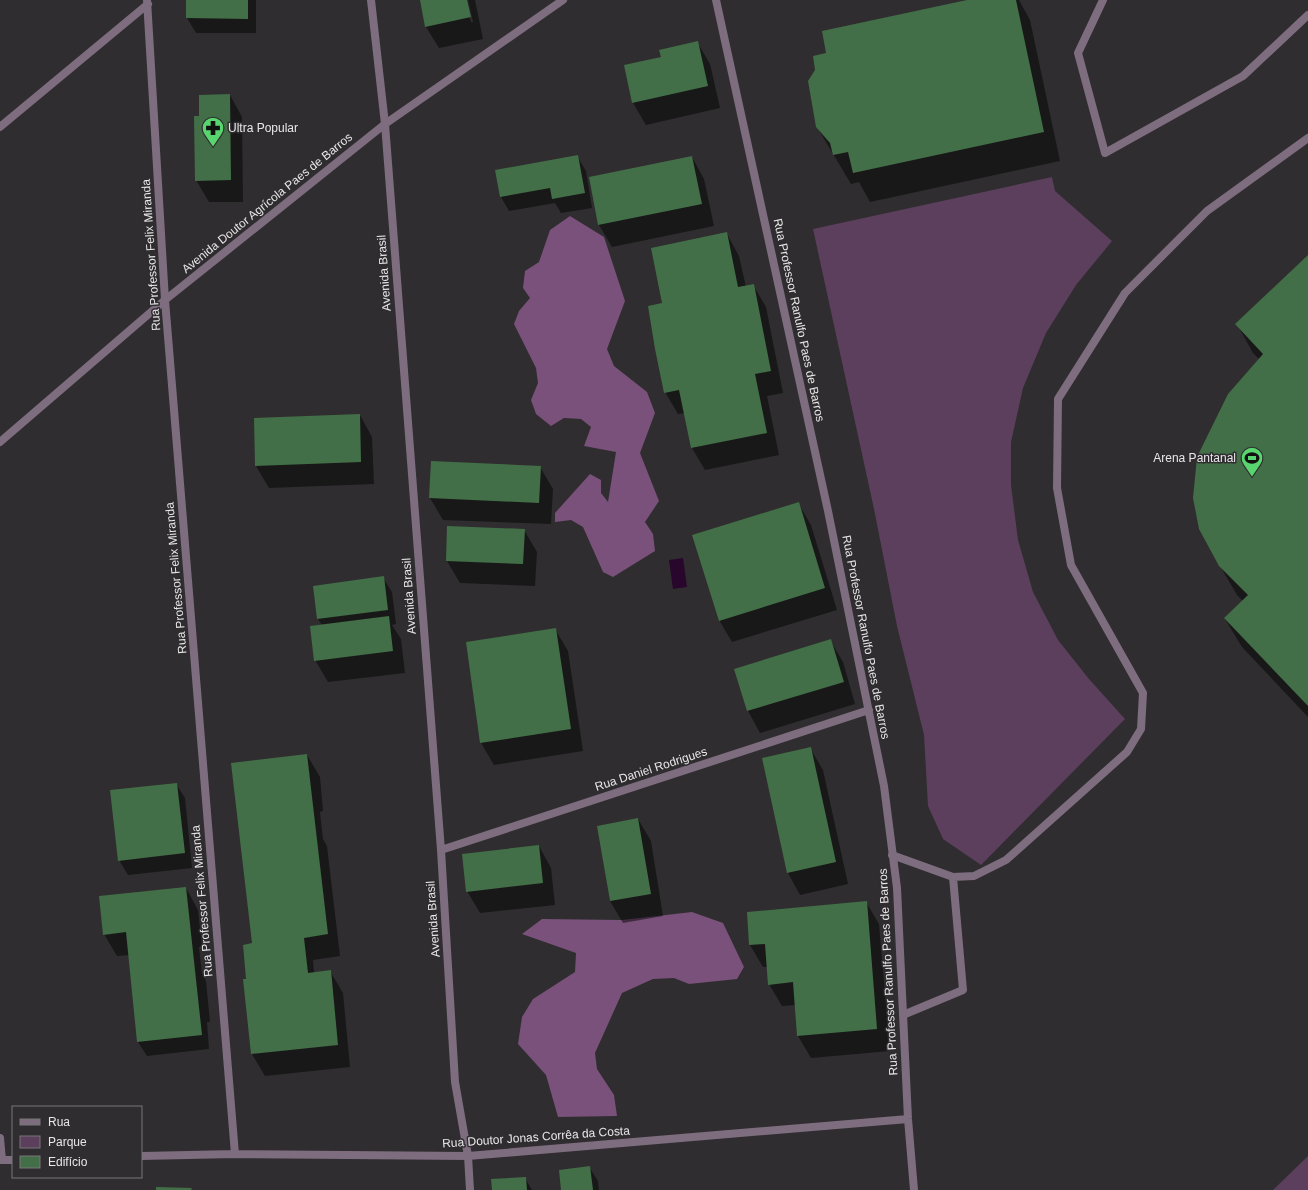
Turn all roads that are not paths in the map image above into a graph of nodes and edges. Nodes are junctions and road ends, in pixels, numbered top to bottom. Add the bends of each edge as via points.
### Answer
1 (371, 0) edge
2 (563, 0) edge
3 (716, 0) edge
4 (1103, 0) edge
5 (148, 2) edge
6 (1308, 15) edge
7 (385, 124) junction
8 (0, 127) edge
9 (1308, 138) edge
10 (165, 300) junction
11 (0, 442) edge
12 (869, 710) junction
13 (441, 850) junction
14 (892, 855) junction
15 (953, 877) junction
16 (903, 1014) junction
17 (908, 1119) junction
18 (0, 1138) edge
19 (235, 1154) junction
20 (142, 1156) edge
21 (468, 1156) junction
22 (1, 1160) edge
23 (12, 1160) edge
24 (470, 1190) edge
25 (914, 1190) edge

1 - 7 street, Avenida Brasil
2 - 7 street, Avenida Doutor Agrícola Paes de Barros
3 - 12 street, Rua Professor Ranulfo Paes de Barros via 827,503
4 - 6 street via 1078,53 1105,153 1243,76
5 - 8 street
5 - 10 street, Rua Professor Felix Miranda
7 - 10 street, Avenida Doutor Agrícola Paes de Barros
7 - 13 street, Avenida Brasil
9 - 15 street via 1207,211 1125,293 1058,399 1057,488 1071,565 1143,693 1141,729 1127,752 1006,860 974,876
10 - 11 street, Avenida Doutor Agrícola Paes de Barros
10 - 19 street, Rua Professor Felix Miranda
12 - 13 street, Rua Daniel Rodrigues
12 - 14 street, Rua Professor Ranulfo Paes de Barros via 884,786
13 - 21 street, Avenida Brasil via 455,1082
14 - 15 street
14 - 16 street, Rua Professor Ranulfo Paes de Barros via 897,888
15 - 16 street via 963,990
16 - 17 street, Rua Professor Ranulfo Paes de Barros
17 - 21 street, Rua Doutor Jonas Corrêa da Costa
17 - 25 street, Rua Professor Ranulfo Paes de Barros
18 - 22 street
19 - 20 street, Rua Doutor Jonas Corrêa da Costa
19 - 21 street, Rua Doutor Jonas Corrêa da Costa
21 - 24 street, Avenida Brasil
22 - 23 street

